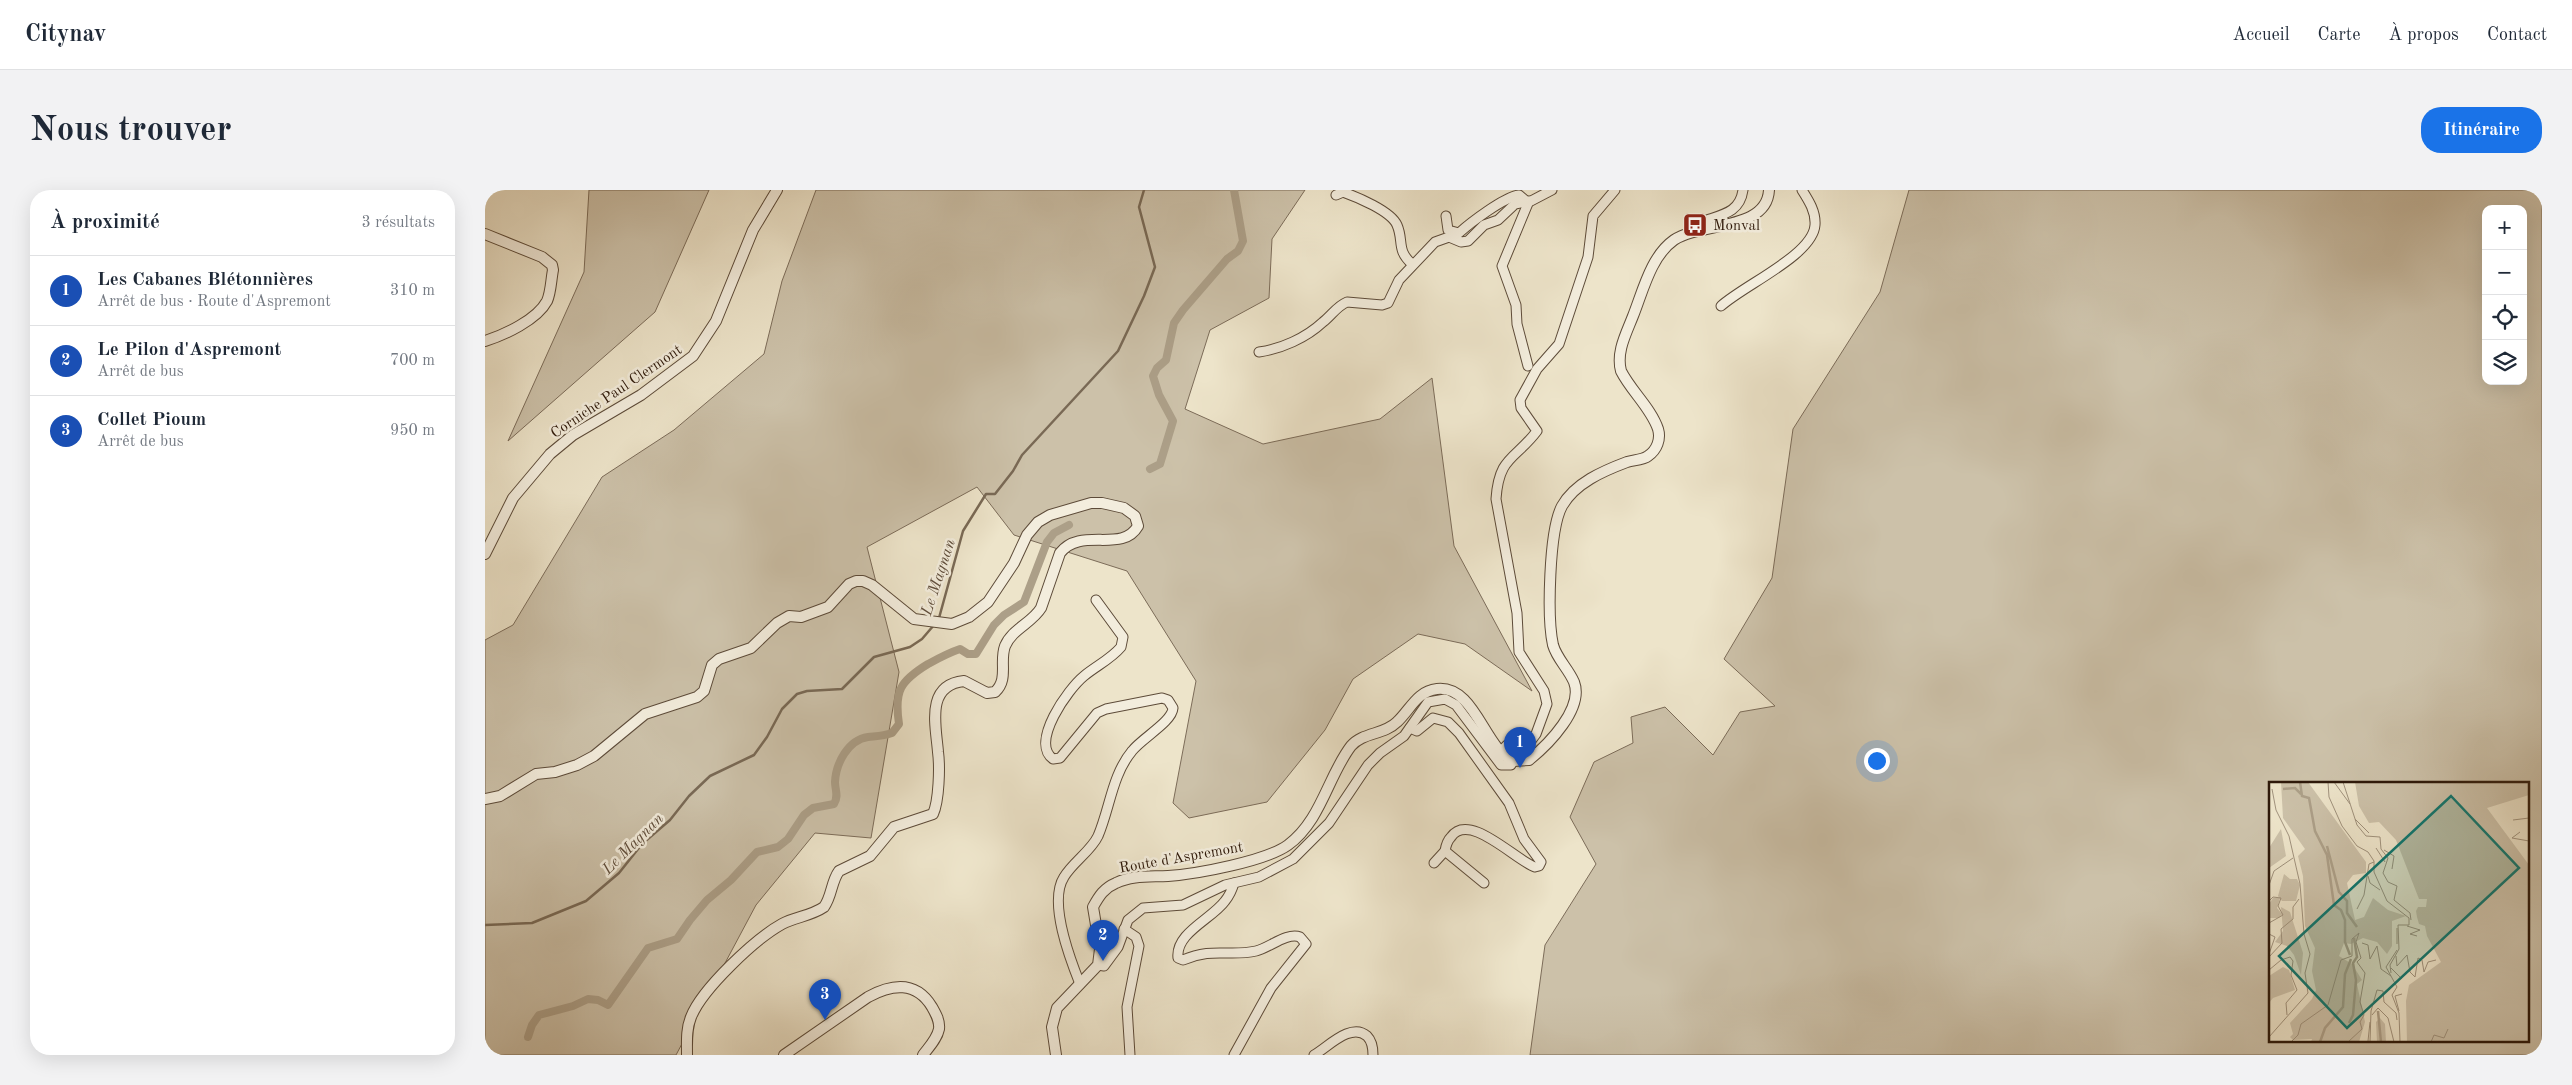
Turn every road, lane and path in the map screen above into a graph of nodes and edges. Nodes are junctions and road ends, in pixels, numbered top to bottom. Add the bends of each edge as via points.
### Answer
1 (777, 190) edge
2 (1552, 190) edge
3 (1615, 190) edge
4 (1743, 190) edge
5 (1769, 190) edge
6 (1802, 190) edge
7 (1336, 195) dead end
8 (1527, 201) junction
9 (1446, 216) dead end
10 (1703, 228) junction
11 (485, 234) edge
12 (1412, 264) junction
13 (1721, 306) dead end
14 (485, 341) edge
15 (1259, 352) dead end
16 (1528, 366) dead end
17 (485, 554) edge
18 (1096, 600) dead end
19 (1410, 728) junction
20 (1533, 738) junction
21 (1492, 741) junction
22 (1518, 741) junction
23 (1500, 752) junction
24 (1513, 761) junction
25 (485, 799) edge
26 (1445, 851) junction
27 (1433, 864) dead end
28 (1234, 883) junction
29 (1484, 883) dead end
30 (1124, 929) junction
31 (1098, 965) junction
32 (1080, 984) junction
33 (687, 1055) edge
34 (784, 1055) edge
35 (923, 1055) edge
36 (1056, 1055) edge
37 (1130, 1055) edge
38 (1234, 1055) edge
39 (1313, 1055) edge
40 (1373, 1055) edge

1 - 17 street, Corniche Paul Clermont via 753,230 716,321 693,356 641,395 573,435 550,454 513,498
2 - 8 street
3 - 20 street via 1593,216 1588,257 1559,344 1537,369 1520,400 1521,408 1537,431 1505,463 1497,481 1496,499 1517,613 1519,652 1544,691 1547,704
4 - 10 street via 1735,209 1707,220
5 - 10 street via 1764,206 1755,215
6 - 13 street via 1812,206 1815,223 1808,242 1795,256
7 - 12 street via 1343,192 1354,196 1389,215 1396,223 1402,253
8 - 9 street via 1519,195 1511,197 1470,222 1459,233 1448,230
8 - 12 street via 1515,204 1498,220 1484,225 1468,241 1444,237
8 - 16 street via 1502,266 1516,304 1517,324
10 - 24 street via 1675,239 1659,256 1620,353 1620,367 1658,430 1658,444 1647,457 1609,470 1581,485 1568,497 1557,518 1551,553 1552,634 1556,654 1574,683 1575,702 1563,724 1533,756 1525,761
11 - 14 street via 542,257 553,270 546,302 540,309 507,334
12 - 15 street via 1388,302 1347,302 1301,337 1274,350
18 - 32 street via 1123,636 1121,647 1083,676 1070,691 1047,732 1045,751 1053,759 1060,758 1090,720 1106,709 1162,698 1168,700 1173,708 1169,719 1142,739 1126,758 1097,838 1061,883 1064,935
19 - 24 street via 1428,702 1445,699 1462,711 1501,765 1508,766
19 - 26 street via 1417,730 1433,718 1454,726 1509,803 1524,839 1541,864 1531,866 1495,841 1469,829 1455,832
19 - 28 street via 1398,742 1368,765 1329,823 1293,859 1259,877
20 - 22 street
20 - 24 street via 1519,749
21 - 22 street
21 - 23 street, Route d'Aspremont
21 - 31 street, Route d'Aspremont via 1458,695 1443,689 1425,692 1391,727 1365,736 1351,747 1322,801 1306,826 1289,844 1276,852 1244,861 1191,873 1130,878 1105,889 1093,907 1100,949
22 - 23 street
23 - 24 street, Route d'Aspremont
25 - 33 street via 500,796 536,774 577,765 594,756 645,714 697,698 704,691 712,665 719,659 751,648 789,616 801,617 828,607 849,584 863,581 872,585 914,619 952,624 969,618 988,602 1014,564 1027,535 1038,522 1050,515 1091,502 1123,508 1137,519 1136,529 1114,540 1081,539 1065,547 1056,559 1041,608 1008,640 1004,649 1003,678 995,692 987,693 964,681 941,693 935,713 939,760 933,814 894,827 870,856 839,872 824,907 777,927 729,968 695,1008 687,1028
26 - 27 street
26 - 29 street
28 - 30 street via 1183,905 1143,908 1128,920
28 - 38 street via 1224,903 1183,940 1178,958 1183,960 1203,952 1259,951 1292,936 1300,937 1306,944 1271,988
30 - 31 street via 1111,960 1104,966
30 - 37 street via 1136,937 1139,946 1127,1007
31 - 32 street
32 - 36 street via 1061,1003 1053,1018
34 - 35 street via 868,997 882,989 900,986 919,993 937,1016 937,1036
39 - 40 street via 1355,1031 1365,1034 1370,1040

